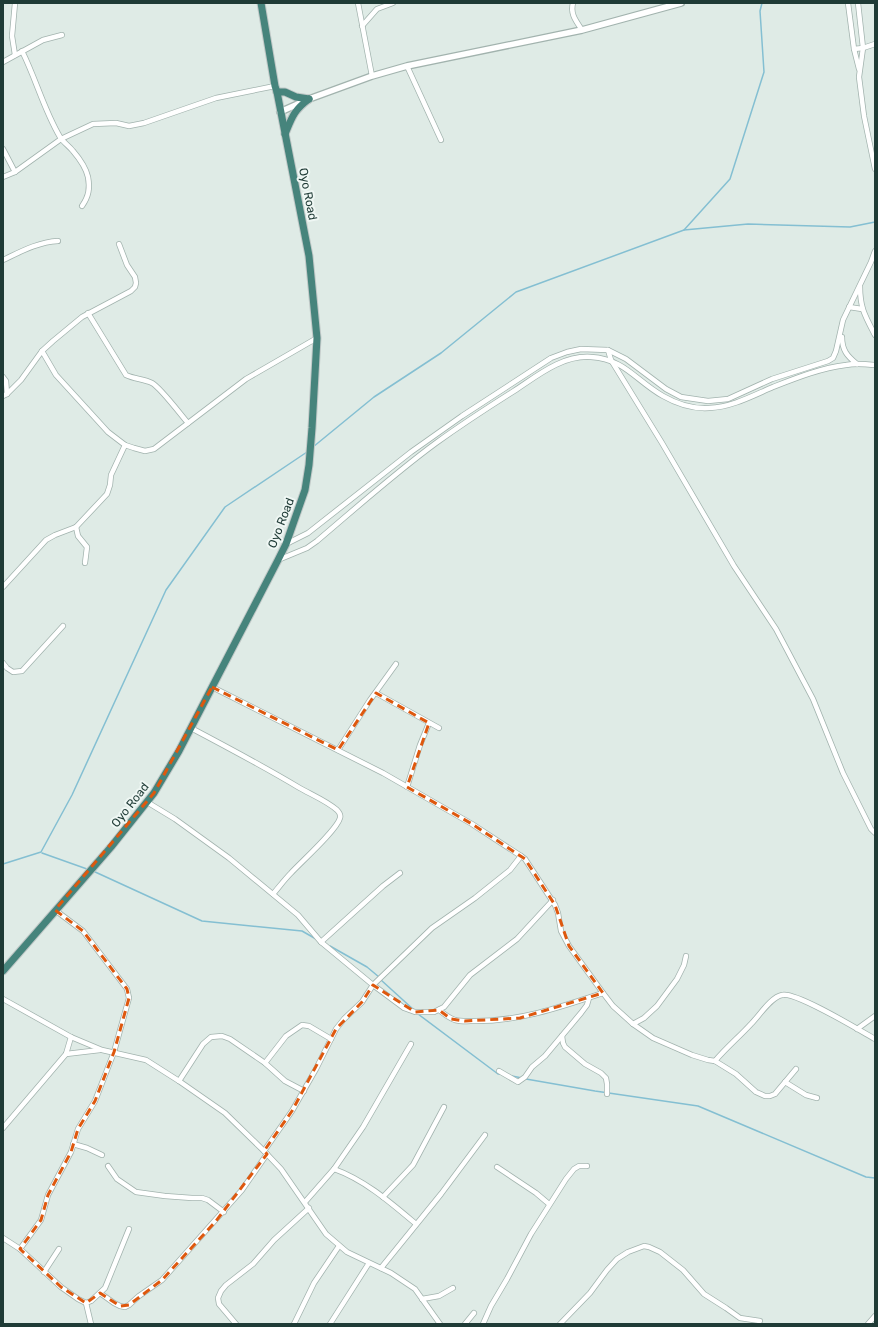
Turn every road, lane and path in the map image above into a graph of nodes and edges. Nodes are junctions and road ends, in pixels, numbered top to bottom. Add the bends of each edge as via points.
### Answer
1 (15, 3) edge
2 (260, 3) edge
3 (358, 3) edge
4 (393, 3) edge
5 (573, 3) edge
6 (681, 3) edge
7 (848, 3) edge
8 (858, 3) edge
9 (362, 26) junction
10 (582, 30) junction
11 (62, 35) dead end
12 (875, 44) edge
13 (863, 48) junction
14 (854, 49) junction
15 (22, 51) junction
16 (15, 55) junction
17 (3, 62) edge
18 (407, 66) junction
19 (859, 70) junction
20 (372, 76) junction
21 (276, 89) junction
22 (309, 98) junction
23 (280, 112) junction
24 (285, 134) junction
25 (61, 139) junction
26 (441, 140) dead end
27 (3, 149) edge
28 (875, 169) edge
29 (15, 172) junction
30 (3, 178) edge
31 (82, 206) dead end
32 (58, 241) dead end
33 (120, 244) dead end
34 (875, 251) edge
35 (3, 253) edge
36 (4, 260) edge
37 (860, 285) junction
38 (849, 307) junction
39 (862, 309) junction
40 (88, 313) junction
41 (841, 332) junction
42 (875, 335) edge
43 (318, 338) junction
44 (608, 350) junction
45 (42, 351) junction
46 (611, 360) junction
47 (857, 364) junction
48 (875, 365) edge
49 (3, 377) edge
50 (5, 395) edge
51 (188, 423) junction
52 (125, 445) junction
53 (76, 527) junction
54 (286, 544) junction
55 (278, 560) junction
56 (85, 563) dead end
57 (3, 587) edge
58 (63, 626) dead end
59 (3, 663) edge
60 (396, 664) dead end
61 (212, 687) junction
62 (376, 693) junction
63 (429, 723) junction
64 (191, 728) junction
65 (439, 728) dead end
66 (338, 750) junction
67 (407, 787) junction
68 (147, 802) junction
69 (875, 833) edge
70 (521, 856) junction
71 (400, 873) dead end
72 (273, 894) junction
73 (553, 900) junction
74 (55, 910) junction
75 (321, 942) junction
76 (686, 956) dead end
77 (3, 971) edge
78 (375, 983) junction
79 (603, 993) junction
80 (589, 998) junction
81 (3, 999) edge
82 (439, 1010) junction
83 (875, 1016) edge
84 (634, 1024) junction
85 (857, 1029) junction
86 (71, 1036) junction
87 (562, 1036) junction
88 (875, 1039) edge
89 (331, 1040) junction
90 (411, 1044) dead end
91 (102, 1050) junction
92 (114, 1052) junction
93 (66, 1054) junction
94 (715, 1061) junction
95 (265, 1063) junction
96 (796, 1069) dead end
97 (499, 1071) dead end
98 (179, 1081) junction
99 (785, 1082) junction
100 (304, 1091) junction
101 (607, 1094) dead end
102 (818, 1098) dead end
103 (444, 1107) dead end
104 (3, 1128) edge
105 (485, 1135) dead end
106 (73, 1144) junction
107 (266, 1152) junction
108 (102, 1155) dead end
109 (108, 1166) dead end
110 (587, 1166) dead end
111 (497, 1167) dead end
112 (334, 1169) junction
113 (382, 1197) junction
114 (305, 1202) junction
115 (550, 1204) junction
116 (309, 1208) junction
117 (224, 1212) junction
118 (416, 1224) junction
119 (129, 1229) dead end
120 (3, 1238) edge
121 (339, 1246) junction
122 (20, 1249) junction
123 (59, 1249) dead end
124 (369, 1263) junction
125 (381, 1268) junction
126 (44, 1272) junction
127 (453, 1288) dead end
128 (100, 1293) junction
129 (422, 1299) junction
130 (86, 1302) junction
131 (474, 1313) dead end
132 (875, 1316) edge
133 (760, 1321) dead end
134 (91, 1324) edge
135 (236, 1324) edge
136 (294, 1324) edge
137 (330, 1324) edge
138 (440, 1324) edge
139 (465, 1324) edge
140 (483, 1324) edge
141 (560, 1324) edge
142 (868, 1324) edge

1 - 16 street via 12,36
2 - 21 highway, Oyo Road
3 - 9 street
4 - 9 street via 377,10
5 - 10 street via 573,16
6 - 10 street
7 - 14 street
8 - 13 street
9 - 20 street
10 - 18 street
11 - 15 street via 43,40
12 - 13 street
13 - 14 street
13 - 19 street
14 - 19 street
15 - 16 street
15 - 25 street via 41,99
16 - 17 street
18 - 20 street
18 - 26 street
19 - 28 street via 864,116
20 - 22 street
21 - 22 highway via 296,97
21 - 23 highway, Oyo Road
21 - 25 street via 216,98 129,126 116,123 93,124
22 - 23 street
22 - 24 highway via 298,106
23 - 24 highway, Oyo Road
24 - 43 highway, Oyo Road via 309,256
25 - 29 street
25 - 31 street via 74,152 88,176 90,188
27 - 29 street
29 - 30 street
32 - 36 street via 32,247
33 - 40 street via 127,265 135,278 135,287
34 - 37 street
35 - 36 street
37 - 38 street
37 - 39 street
38 - 39 street
38 - 41 street
39 - 42 street
40 - 45 street
40 - 51 street via 126,375 154,384
41 - 44 street via 833,358 828,361 772,379 728,399 708,401 681,397 666,390 626,359
41 - 47 street via 844,351
43 - 51 street via 246,379
43 - 54 highway, Oyo Road via 306,490
44 - 46 street
44 - 54 street via 581,350 551,358 462,416 411,452 308,533
45 - 50 street via 21,380
45 - 52 street via 56,375 108,432
46 - 47 street via 662,396 683,405 704,408 739,402 808,374
46 - 55 street via 591,357 560,362 437,442 317,541
46 - 69 street via 734,566 776,629 813,699 843,773
47 - 48 street
49 - 50 street via 6,381
51 - 52 street via 154,449 145,451
52 - 53 street via 111,474 107,494
53 - 56 street via 78,536 87,547
53 - 57 street via 46,540
54 - 55 highway, Oyo Road
55 - 61 highway, Oyo Road
58 - 59 street via 22,671 12,672
60 - 62 street
61 - 64 highway, Oyo Road
61 - 66 street
62 - 63 street
62 - 66 street
63 - 65 street
63 - 67 street
64 - 68 highway, Oyo Road via 162,781
64 - 72 street via 250,759 340,813 339,821
66 - 67 street
67 - 70 street via 472,824
68 - 72 street via 229,858
68 - 74 highway, Oyo Road
70 - 73 street
70 - 78 street via 510,870 432,928
71 - 75 street via 382,886
72 - 75 street via 298,915
73 - 79 street via 561,931 569,946
73 - 82 street via 517,939 470,974
74 - 77 highway, Oyo Road
74 - 92 street via 83,931 127,989 129,998
75 - 78 street
76 - 84 street via 677,979 657,1006
78 - 82 street via 404,1008 415,1012
78 - 89 street via 362,1002 336,1029
79 - 80 street
79 - 84 street via 613,1006
80 - 82 street via 520,1018 492,1021 457,1021
80 - 87 street via 587,1005
81 - 86 street
83 - 85 street
84 - 94 street via 653,1038 692,1055
85 - 88 street
85 - 94 street via 806,1001 784,994 770,1003
86 - 91 street
86 - 93 street
87 - 97 street via 518,1082
87 - 101 street via 565,1047 606,1078
89 - 95 street via 309,1026 302,1025 286,1036
89 - 100 street
90 - 112 street via 363,1127
91 - 92 street
91 - 93 street
92 - 98 street via 146,1060
92 - 106 street via 95,1101 78,1129
93 - 104 street
94 - 99 street via 765,1096 775,1094
95 - 98 street via 230,1039 215,1036 203,1044
95 - 100 street via 285,1081
96 - 99 street
98 - 107 street via 225,1114
99 - 102 street via 806,1095
100 - 107 street
103 - 113 street via 413,1165
105 - 118 street
106 - 108 street
106 - 122 street via 48,1195 41,1220
107 - 114 street
107 - 117 street via 242,1190
109 - 117 street via 118,1180 136,1192 202,1198
110 - 115 street via 574,1168
111 - 115 street
112 - 113 street via 345,1173
112 - 114 street
113 - 118 street
114 - 116 street
115 - 140 street
116 - 121 street via 326,1234
116 - 135 street via 274,1240 253,1264 221,1291 219,1304
117 - 128 street via 162,1280 129,1306 120,1306
118 - 125 street
119 - 128 street
120 - 122 street
121 - 124 street
121 - 136 street via 314,1283
122 - 126 street
123 - 126 street
124 - 125 street
124 - 137 street
125 - 129 street via 415,1289
126 - 130 street via 78,1300
127 - 129 street via 438,1296
128 - 130 street
129 - 138 street
130 - 134 street
131 - 139 street
132 - 142 street
133 - 141 street via 740,1318 704,1294 683,1270 660,1252 644,1246 618,1259

